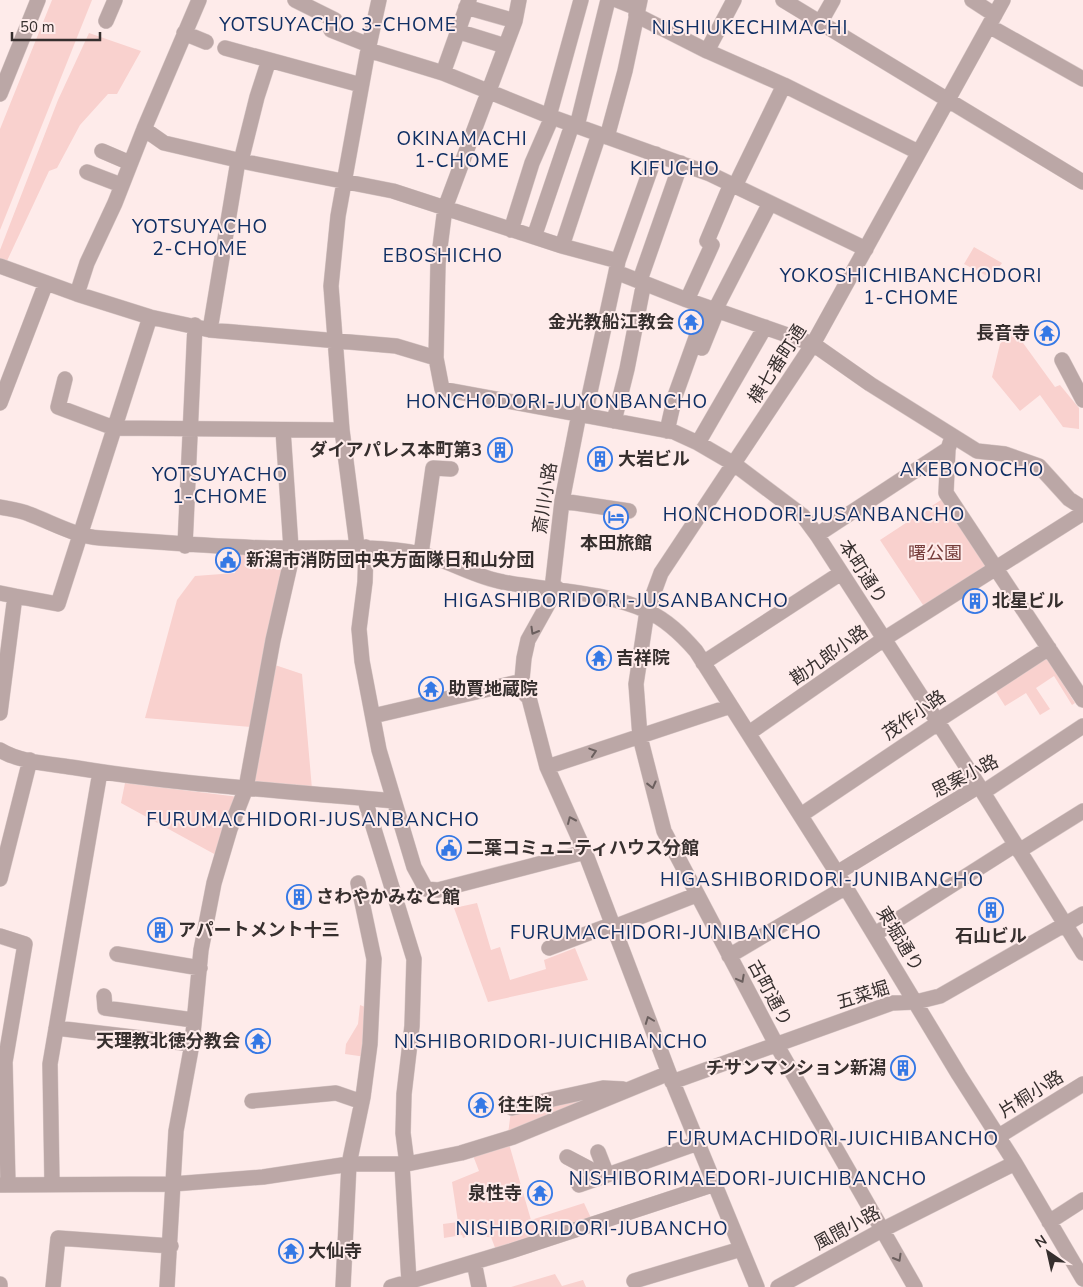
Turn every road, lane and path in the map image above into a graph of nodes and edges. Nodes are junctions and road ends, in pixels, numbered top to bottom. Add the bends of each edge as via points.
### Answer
1 (38, 0) edge
2 (115, 0) edge
3 (199, 0) edge
4 (295, 0) edge
5 (379, 0) edge
6 (519, 0) edge
7 (581, 0) edge
8 (608, 0) edge
9 (617, 0) edge
10 (734, 0) edge
11 (782, 0) edge
12 (833, 0) edge
13 (972, 0) edge
14 (1003, 0) edge
15 (467, 4) edge
16 (638, 8) edge
17 (992, 20) junction
18 (106, 21) dead end
19 (515, 21) junction
20 (820, 23) junction
21 (458, 31) junction
22 (184, 33) junction
23 (206, 42) dead end
24 (505, 46) junction
25 (369, 47) junction
26 (225, 48) dead end
27 (707, 51) junction
28 (269, 60) junction
29 (443, 73) junction
30 (1083, 79) edge
31 (361, 85) junction
32 (784, 85) junction
33 (489, 90) junction
34 (0, 94) edge
35 (947, 100) junction
36 (550, 117) junction
37 (575, 126) junction
38 (144, 129) junction
39 (603, 136) junction
40 (102, 150) dead end
41 (918, 152) junction
42 (656, 154) junction
43 (240, 161) junction
44 (130, 163) junction
45 (681, 164) junction
46 (88, 172) dead end
47 (346, 182) junction
48 (1083, 182) edge
49 (121, 185) junction
50 (733, 185) junction
51 (770, 203) junction
52 (445, 208) junction
53 (512, 230) junction
54 (534, 237) junction
55 (562, 246) junction
56 (866, 249) junction
57 (617, 266) junction
58 (2, 270) edge
59 (642, 281) junction
60 (46, 283) junction
61 (77, 294) junction
62 (687, 300) junction
63 (713, 309) junction
64 (150, 317) junction
65 (195, 325) junction
66 (765, 327) junction
67 (210, 330) junction
68 (335, 342) junction
69 (814, 344) junction
70 (436, 358) junction
71 (1062, 360) dead end
72 (65, 379) dead end
73 (1083, 400) edge
74 (0, 403) edge
75 (582, 414) junction
76 (614, 422) junction
77 (114, 428) junction
78 (188, 428) junction
79 (283, 430) junction
80 (342, 430) junction
81 (667, 431) junction
82 (698, 443) junction
83 (950, 443) junction
84 (734, 464) junction
85 (451, 469) dead end
86 (562, 501) junction
87 (0, 507) edge
88 (1083, 507) edge
89 (629, 511) dead end
90 (817, 534) junction
91 (80, 535) junction
92 (185, 546) junction
93 (362, 546) junction
94 (292, 548) junction
95 (421, 554) junction
96 (997, 568) junction
97 (841, 573) junction
98 (554, 589) junction
99 (0, 593) edge
100 (15, 596) junction
101 (647, 611) junction
102 (884, 639) junction
103 (1049, 648) junction
104 (704, 662) junction
105 (522, 690) junction
106 (1083, 700) edge
107 (731, 706) junction
108 (0, 714) edge
109 (372, 716) junction
110 (937, 722) junction
111 (1083, 726) edge
112 (749, 733) junction
113 (640, 737) junction
114 (0, 750) edge
115 (30, 760) junction
116 (547, 767) junction
117 (100, 772) junction
118 (246, 788) junction
119 (981, 789) junction
120 (365, 800) junction
121 (394, 801) junction
122 (1083, 812) edge
123 (801, 815) junction
124 (1017, 848) junction
125 (585, 852) junction
126 (837, 873) junction
127 (0, 879) edge
128 (358, 883) dead end
129 (846, 888) junction
130 (696, 895) junction
131 (1083, 914) edge
132 (1066, 925) junction
133 (614, 926) junction
134 (875, 934) junction
135 (0, 936) edge
136 (549, 948) dead end
137 (1083, 953) edge
138 (117, 954) dead end
139 (729, 956) junction
140 (200, 968) junction
141 (104, 996) dead end
142 (916, 1002) junction
143 (193, 1020) junction
144 (56, 1028) junction
145 (192, 1044) junction
146 (776, 1044) junction
147 (671, 1078) junction
148 (1083, 1084) edge
149 (627, 1089) junction
150 (252, 1101) dead end
151 (362, 1102) junction
152 (512, 1108) dead end
153 (999, 1136) junction
154 (698, 1144) junction
155 (598, 1152) dead end
156 (567, 1157) dead end
157 (1015, 1163) junction
158 (349, 1164) junction
159 (404, 1164) junction
160 (605, 1176) junction
161 (4, 1184) edge
162 (52, 1184) junction
163 (173, 1184) junction
164 (715, 1184) junction
165 (579, 1185) dead end
166 (1083, 1200) edge
167 (1049, 1222) junction
168 (882, 1230) junction
169 (171, 1246) junction
170 (741, 1249) junction
171 (474, 1262) junction
172 (1083, 1279) edge
173 (418, 1282) edge
174 (634, 1282) dead end
175 (53, 1287) edge
176 (167, 1287) edge
177 (343, 1287) edge
178 (391, 1287) edge
179 (479, 1287) edge
180 (757, 1287) edge
181 (778, 1287) edge
182 (915, 1287) edge

1 - 34 street
2 - 18 street
3 - 22 street
4 - 25 street via 335,20 331,30
5 - 25 street
6 - 19 street
7 - 36 street
8 - 37 street
9 - 16 street
10 - 27 street
11 - 20 street
12 - 20 street
13 - 17 street
14 - 17 street, 横七番町通
15 - 19 street
15 - 21 street
16 - 27 street
16 - 39 street via 625,71
17 - 30 street
17 - 35 street, 横七番町通
19 - 24 street
20 - 35 street
21 - 24 street
21 - 29 street
22 - 23 street
22 - 38 street
24 - 33 street
25 - 29 street
25 - 31 street
26 - 28 street
27 - 32 street
28 - 31 street
28 - 43 street
29 - 33 street
31 - 47 street
32 - 41 street
32 - 50 street
33 - 36 street
33 - 52 street
35 - 41 street, 横七番町通
35 - 48 street
36 - 37 street
36 - 53 street
37 - 39 street
37 - 54 street
38 - 43 street via 164,142
38 - 44 street
39 - 42 street
39 - 55 street
40 - 44 street
41 - 56 street, 横七番町通
42 - 45 street
42 - 57 street, 斎川小路
43 - 47 street
43 - 67 street
44 - 49 street
45 - 50 street
45 - 59 street
46 - 49 street
47 - 52 street via 393,191
47 - 68 street via 338,216 331,286
49 - 61 street
50 - 51 street
50 - 62 street via 707,241 712,245
51 - 56 street
51 - 63 street
52 - 53 street
52 - 70 street via 438,263
53 - 54 street
54 - 55 street
55 - 57 street
56 - 69 street, 横七番町通
57 - 59 street
57 - 75 street, 斎川小路
58 - 60 street
59 - 62 street
59 - 76 street
60 - 61 street
60 - 74 street
61 - 64 street
62 - 63 street
63 - 66 street
63 - 81 street via 694,370 685,368
64 - 65 street
64 - 77 street
65 - 67 street
65 - 78 street
66 - 69 street
66 - 82 street
67 - 68 street
68 - 70 street via 396,346
68 - 80 street
69 - 83 street
69 - 84 street, 横七番町通
70 - 75 street, 本町通り via 442,389
71 - 73 street
72 - 77 street via 58,407
75 - 76 street, 本町通り
75 - 86 street, 斎川小路
76 - 81 street, 本町通り
77 - 78 street
77 - 91 street
78 - 79 street
78 - 92 street
79 - 80 street
79 - 94 street
80 - 93 street
81 - 82 street, 本町通り
82 - 84 street, 本町通り
83 - 88 street via 977,451 1006,454 1039,466 1069,499
83 - 90 street
83 - 96 street via 946,494
84 - 90 street, 本町通り via 803,516
84 - 101 street, 横七番町通 via 661,573
85 - 95 street via 433,468
86 - 89 street
86 - 98 street, 斎川小路
87 - 91 street, 東堀通り via 27,513
88 - 96 street, 勘九郎小路
90 - 97 street, 本町通り
91 - 92 street, 東堀通り
91 - 100 street via 58,604
92 - 94 street, 東堀通り
93 - 94 street, 東堀通り
93 - 95 street, 東堀通り
93 - 109 street via 365,582 359,629
94 - 118 street
95 - 98 street, 東堀通り via 500,581
96 - 102 street, 勘九郎小路
96 - 103 street
97 - 102 street, 本町通り
97 - 104 street
98 - 101 street, 東堀通り
98 -> 105 street via 528,640
99 - 100 street
100 - 108 street
101 - 104 street, 東堀通り via 676,630
101 - 113 street, 古町通り via 636,684
102 - 110 street, 本町通り
102 - 112 street, 勘九郎小路
103 - 106 street
103 - 110 street, 茂作小路
104 - 107 street, 東堀通り
105 - 109 street via 514,683
105 - 116 street via 530,698
107 - 112 street, 東堀通り
107 - 113 street
109 - 121 street
110 - 119 street, 本町通り
110 - 123 street, 茂作小路
111 - 119 street, 思案小路
112 - 123 street, 東堀通り
116 -> 113 street
113 -> 130 street, 古町通り via 664,831
114 - 115 street
115 - 117 street
115 - 127 street
125 -> 116 street
117 - 118 street
117 - 144 street
118 - 120 street
118 - 140 street via 214,884
119 - 124 street, 本町通り
119 - 126 street, 思案小路
120 - 121 street
120 - 159 street via 414,958 412,1026 404,1094
121 - 125 street via 414,867 426,889 438,890
122 - 124 street
123 - 126 street, 東堀通り
124 - 132 street, 本町通り
124 - 134 street
125 - 133 street
126 - 129 street, 東堀通り
128 - 151 street via 374,959 370,1044
129 - 134 street, 東堀通り
129 - 139 street
130 - 133 street
130 - 139 street, 古町通り
131 - 132 street, 五菜堀
132 - 137 street, 本町通り
132 - 142 street, 五菜堀 via 940,996
133 - 136 street
147 -> 133 street
134 - 142 street, 東堀通り
135 - 161 street via 25,944 5,1062
138 - 140 street
139 -> 146 street, 古町通り
140 - 143 street
141 - 143 street via 105,1008
142 - 146 street, 五菜堀 via 892,1002
142 - 153 street, 東堀通り
143 - 145 street
144 - 145 street
144 - 162 street via 50,1064
145 - 163 street via 176,1131
146 - 147 street, 五菜堀
146 - 168 street, 古町通り
147 - 149 street, 五菜堀
147 - 154 street
148 - 153 street, 片桐小路
149 - 152 street via 603,1088
149 - 159 street, 五菜堀 via 512,1137 461,1153
150 - 151 street via 336,1093
151 - 158 street
153 - 157 street, 東堀通り
154 - 160 street
154 - 164 street
155 - 160 street
156 - 160 street
157 - 167 street, 東堀通り
157 - 168 street, 風間小路
158 - 159 street, 五菜堀
158 - 163 street, 五菜堀
158 - 177 street
159 - 173 street
160 - 165 street
161 - 162 street, 五菜堀
162 - 163 street, 五菜堀
163 - 169 street
164 - 170 street
164 - 171 street
166 - 167 street
167 - 172 street, 東堀通り
168 - 181 street, 風間小路
168 -> 182 street, 古町通り
169 - 175 street via 58,1238
169 - 176 street
170 - 174 street
170 - 180 street
171 - 173 street
171 - 179 street
173 - 178 street

